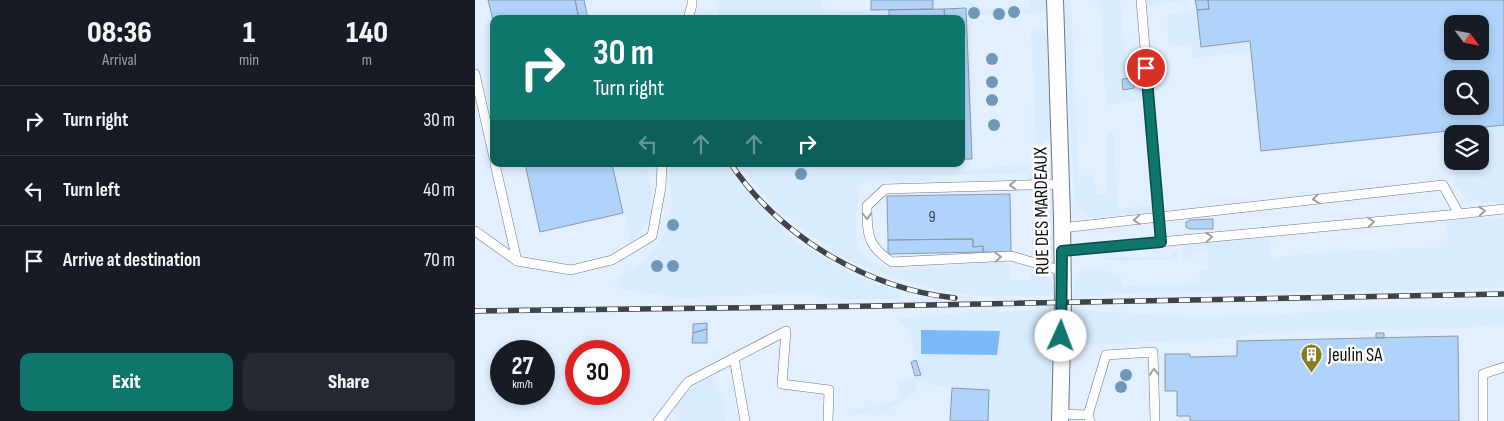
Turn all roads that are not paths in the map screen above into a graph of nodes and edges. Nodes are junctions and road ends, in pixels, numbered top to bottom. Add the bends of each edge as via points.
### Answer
1 (692, 0) edge
2 (1055, 0) edge
3 (1141, 0) edge
4 (689, 15) edge
5 (475, 74) edge
6 (490, 140) edge
7 (496, 167) edge
8 (662, 167) edge
9 (1062, 184) junction
10 (1504, 209) edge
11 (1459, 214) junction
12 (1159, 217) junction
13 (1062, 228) junction
14 (475, 232) edge
15 (1161, 242) junction
16 (1062, 251) junction
17 (517, 261) junction
18 (1063, 271) junction
19 (734, 358) junction
20 (1504, 367) edge
21 (1060, 417) edge
22 (1089, 418) edge
23 (658, 421) edge
24 (745, 421) edge
25 (828, 421) edge
26 (1155, 421) edge
27 (1483, 421) edge

1 - 4 lane
2 - 9 street, RUE DES MARDEAUX
3 - 12 lane
5 - 6 lane
7 - 17 lane
8 - 17 lane via 652,236 612,260 571,270
9 - 13 street, RUE DES MARDEAUX
9 -> 18 lane via 885,189 867,206 867,233 879,254 892,262 1011,256
11 -> 10 lane
11 -> 12 lane via 1443,185
15 -> 11 lane
12 -> 13 lane
12 - 15 lane
13 - 16 street, RUE DES MARDEAUX
14 - 17 lane
15 - 16 lane
16 - 18 street, RUE DES MARDEAUX
18 - 21 street, RUE DES MARDEAUX
19 - 23 lane via 688,382
19 - 24 lane
19 - 25 lane via 786,331 782,384 829,390
20 - 27 lane via 1483,374
21 - 22 lane
26 -> 22 lane via 1153,352 1106,355

